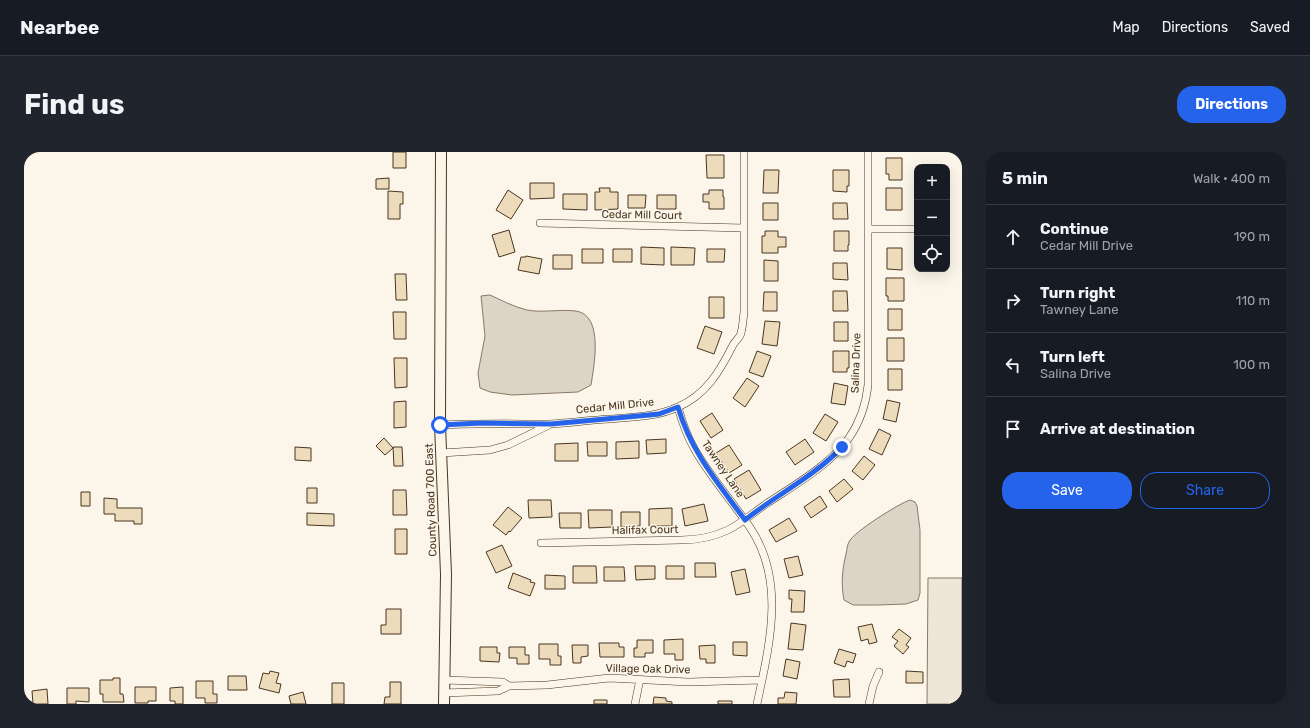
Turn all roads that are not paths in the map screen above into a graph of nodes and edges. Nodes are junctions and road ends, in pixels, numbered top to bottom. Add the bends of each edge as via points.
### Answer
1 (441, 152) edge
2 (744, 152) edge
3 (868, 152) edge
4 (540, 223) dead end
5 (744, 228) junction
6 (868, 229) junction
7 (914, 229) edge
8 (678, 407) junction
9 (551, 424) junction
10 (440, 425) junction
11 (441, 453) junction
12 (745, 520) junction
13 (542, 543) dead end
14 (879, 672) dead end
15 (640, 679) junction
16 (444, 680) junction
17 (762, 680) junction
18 (509, 686) junction
19 (444, 693) junction
20 (444, 704) edge
21 (635, 704) edge
22 (757, 704) edge
23 (869, 704) edge

1 - 10 main road, County Road 700 East
2 - 5 street, Cedar Mill Drive
3 - 6 street, Salina Drive
4 - 5 street, Cedar Mill Court
5 - 8 street, Cedar Mill Drive via 744,312 741,335 711,382 695,397
6 - 7 street
6 - 12 street, Salina Drive via 868,385 860,418 836,454
8 - 9 street, Cedar Mill Drive via 649,415
8 - 12 street, Tawney Lane via 694,449
9 - 10 street, Cedar Mill Drive
9 - 11 street via 508,445 490,450
10 - 11 main road, County Road 700 East
11 - 16 main road, County Road 700 East via 446,574
12 - 13 street, Halifax Court via 719,534 700,539
12 - 17 street, Tawney Lane via 762,548 771,581 772,628
14 - 23 street
15 - 17 street, Village Oak Drive via 688,682
15 - 18 street, Village Oak Drive via 609,678 547,685
15 - 21 street
16 - 18 street, Village Oak Drive via 503,682
16 - 19 main road, County Road 700 East
17 - 22 street, Tawney Lane
18 - 19 street, Village Oak Drive via 498,692
19 - 20 main road, County Road 700 East

